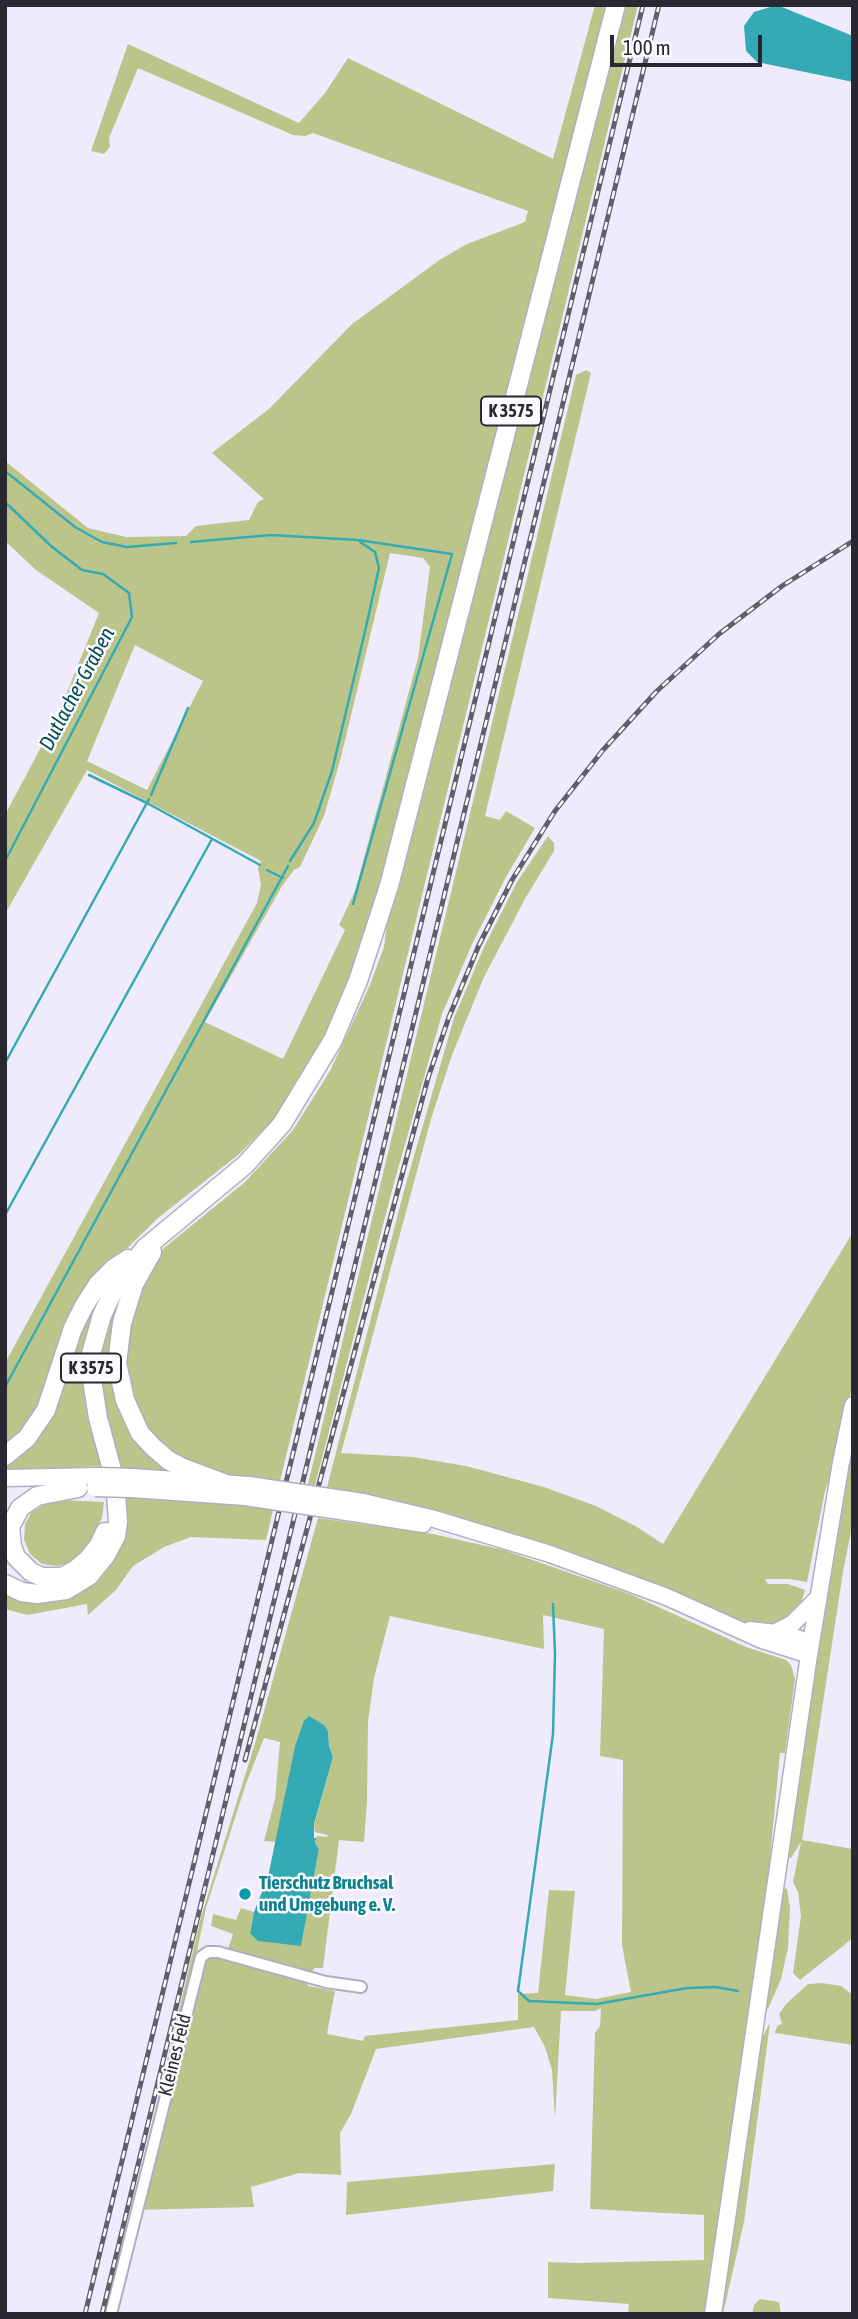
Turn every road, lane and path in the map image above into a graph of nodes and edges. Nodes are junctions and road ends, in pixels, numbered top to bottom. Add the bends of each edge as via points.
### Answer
1 (616, 5) edge
2 (160, 1234) junction
3 (145, 1248) junction
4 (853, 1405) edge
5 (5, 1456) edge
6 (5, 1478) edge
7 (226, 1483) junction
8 (91, 1484) junction
9 (5, 1488) edge
10 (127, 1488) junction
11 (247, 1491) junction
12 (5, 1584) edge
13 (818, 1598) junction
14 (742, 1629) junction
15 (776, 1632) junction
16 (809, 1651) junction
17 (361, 1987) dead end
18 (111, 2314) edge
19 (713, 2314) edge

1 - 2 main road, K 3575 via 389,886 358,981 333,1040 282,1124 245,1165
2 - 3 main road, K 3575
2 - 7 main road via 134,1284 122,1323 117,1363 120,1382 134,1421 153,1447 183,1468
3 - 5 main road via 98,1284 73,1328 46,1410 27,1438
3 - 10 main road, K 3575 via 109,1298 91,1354 93,1395 115,1481
4 - 13 main road
6 - 8 main road
7 - 10 main road
7 - 11 main road
8 - 9 main road
8 - 10 main road, bridge
8 - 10 main road via 37,1496 20,1508 10,1527 12,1546 31,1572 53,1578 75,1570 99,1545
10 - 11 main road
10 - 12 main road via 116,1536 89,1576 51,1593 22,1592
11 - 14 main road, bridge via 431,1518 615,1577
13 - 15 main road via 793,1623
13 - 16 main road
14 - 15 main road
14 - 16 main road via 762,1640
15 - 16 main road via 796,1637
16 - 19 main road
17 - 18 street, Kleines Feld via 218,1952 201,1957

